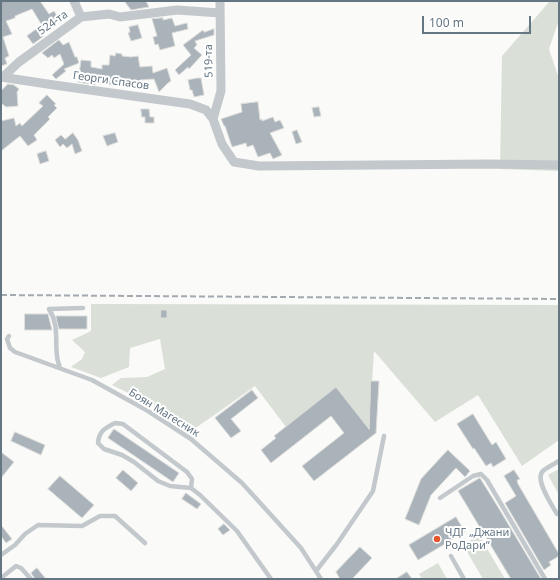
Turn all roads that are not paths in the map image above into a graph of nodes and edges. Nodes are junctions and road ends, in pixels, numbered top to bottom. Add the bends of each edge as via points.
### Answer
1 (74, 1) edge
2 (220, 1) edge
3 (220, 13) junction
4 (82, 17) junction
5 (2, 76) edge
6 (213, 119) junction
7 (559, 165) edge
8 (83, 308) dead end
9 (9, 336) dead end
10 (60, 368) junction
11 (384, 436) dead end
12 (559, 461) edge
13 (191, 488) junction
14 (440, 498) dead end
15 (557, 514) dead end
16 (145, 543) dead end
17 (1, 556) edge
18 (451, 556) dead end
19 (316, 571) junction
20 (1, 578) edge
21 (31, 579) edge
22 (271, 579) edge
23 (321, 579) edge
24 (464, 579) edge
25 (545, 579) edge

1 - 4 street
2 - 3 street, 519-та
3 - 4 street, 524-та via 177,10 120,17 110,14
3 - 6 street, 519-та via 221,91
4 - 5 street, 524-та
5 - 6 street, Георги Спасов via 190,104 206,110
6 - 7 street via 222,144 234,162 259,166
8 - 10 lane via 49,309 54,317
9 - 10 lane, Боян Магесник via 7,339 10,348 15,352
10 - 19 lane, Боян Магесник via 99,384 191,439 242,483 301,548
11 - 19 lane via 373,491
12 - 15 lane via 542,472 540,477 541,484
13 - 13 lane via 170,486 158,481 134,462 104,449 98,443 99,436 106,427 115,422 123,424 187,472 192,479
13 - 22 lane via 237,531
14 - 25 lane via 473,476 481,474 487,480
16 - 17 lane via 115,516 100,516 82,526 38,524
18 - 24 lane
19 - 23 lane, Боян Магесник
20 - 21 lane via 16,566

